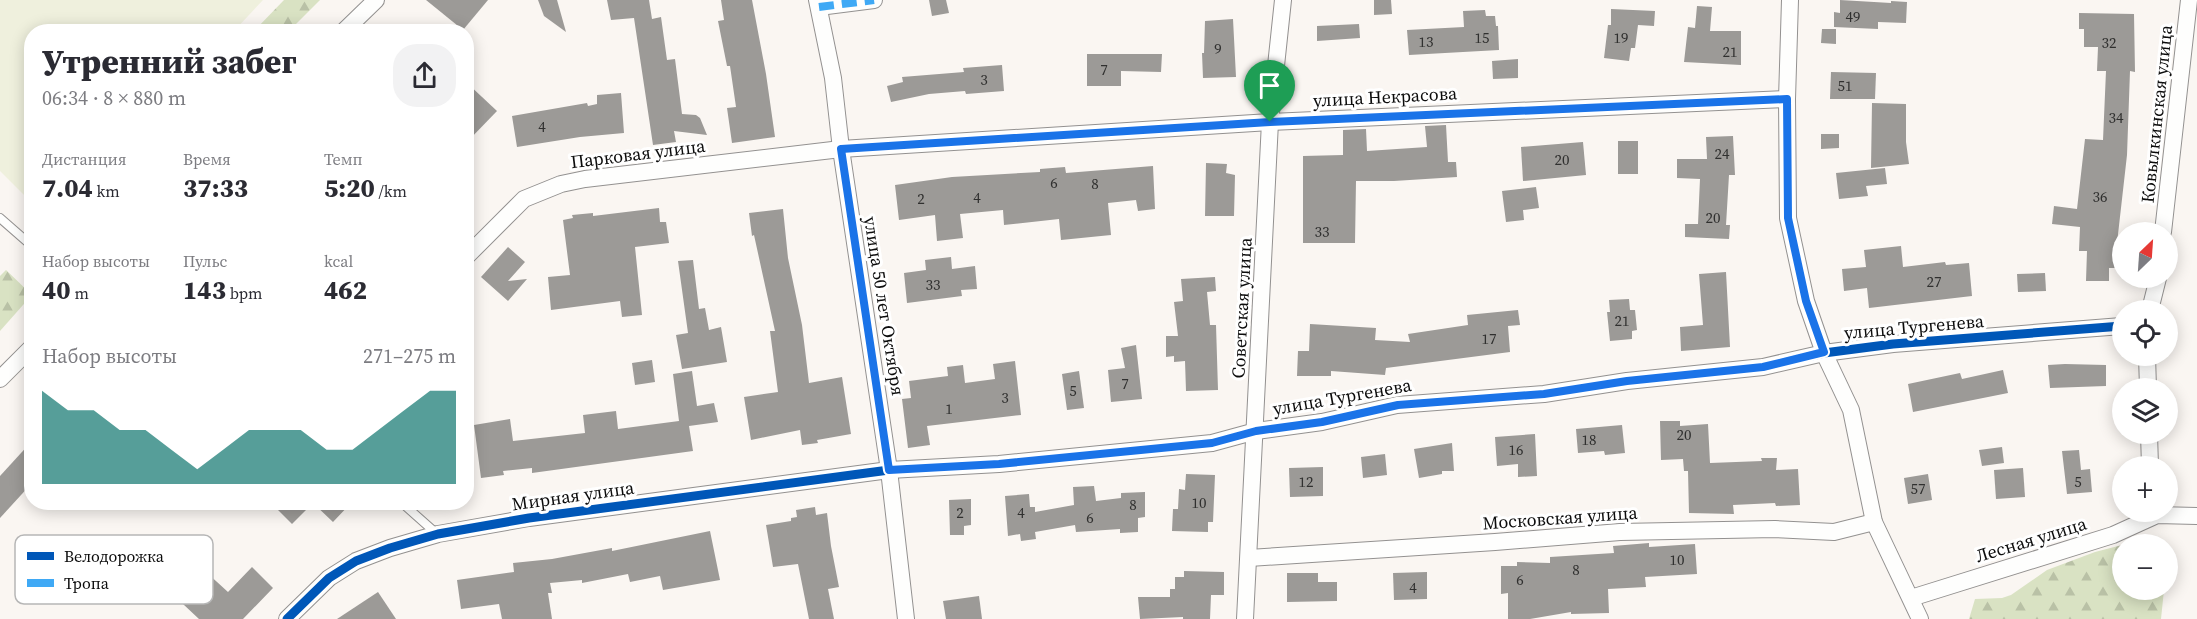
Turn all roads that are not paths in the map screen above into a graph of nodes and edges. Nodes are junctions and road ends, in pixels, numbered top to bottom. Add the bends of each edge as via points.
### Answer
1 (376, 0) edge
2 (874, 0) edge
3 (1283, 0) edge
4 (1790, 0) edge
5 (2189, 0) edge
6 (818, 3) edge
7 (351, 24) edge
8 (1787, 99) junction
9 (1270, 122) junction
10 (841, 149) junction
11 (0, 218) edge
12 (2164, 222) edge
13 (24, 239) edge
14 (474, 249) edge
15 (2112, 327) edge
16 (1824, 352) junction
17 (24, 355) edge
18 (0, 380) edge
19 (1256, 431) junction
20 (889, 470) junction
21 (410, 510) edge
22 (2178, 515) edge
23 (2197, 516) edge
24 (1874, 522) junction
25 (2140, 522) edge
26 (438, 534) junction
27 (1249, 558) junction
28 (1911, 598) junction
29 (287, 619) edge
30 (906, 619) edge
31 (1245, 619) edge
32 (1920, 619) edge

1 - 7 street
2 - 6 street
3 - 9 street, Советская улица
4 - 8 street
5 - 12 street, Ковылкинская улица
6 - 10 street, улица 50 лет Октября
8 - 9 street, улица Некрасова
8 - 16 street via 1788,218 1806,301
9 - 10 street, улица Некрасова
9 - 19 street, Советская улица
10 - 14 street, Парковая улица via 561,184 524,199
10 - 20 street, улица 50 лет Октября
11 - 13 lane
15 - 16 street, улица Тургенева
16 - 19 street, улица Тургенева via 1763,367 1544,394 1398,405 1322,422
16 - 24 street via 1851,410
17 - 18 street
19 - 20 street, улица Тургенева via 1212,443 999,464
19 - 27 street, Советская улица
20 - 26 street, Мирная улица via 529,518
20 - 30 street, улица 50 лет Октября
21 - 26 lane
22 - 23 street, Лесная улица
24 - 27 street, Московская улица via 1834,532 1620,532
24 - 28 street
25 - 28 street, Лесная улица via 2114,536
26 - 29 street, Мирная улица via 356,561 329,578
27 - 31 street, Советская улица
28 - 32 street

